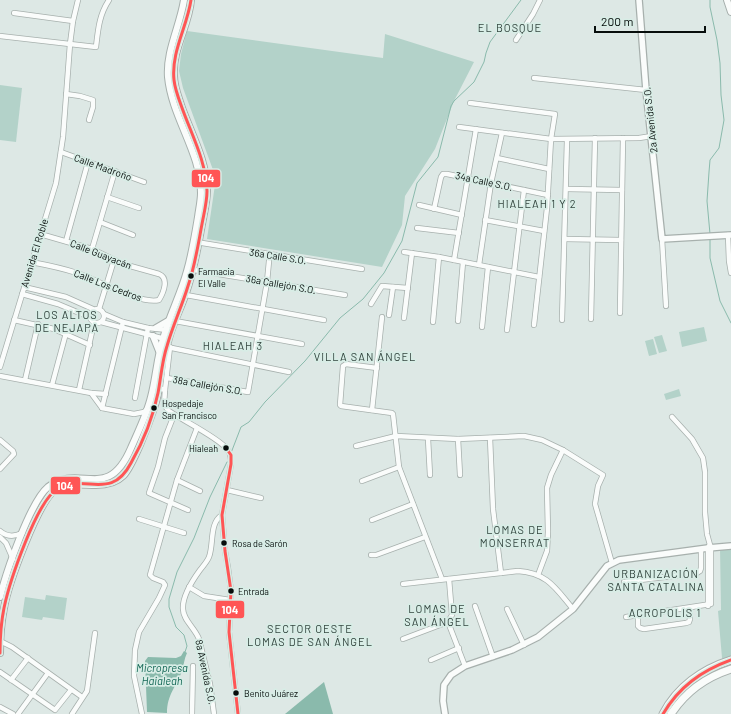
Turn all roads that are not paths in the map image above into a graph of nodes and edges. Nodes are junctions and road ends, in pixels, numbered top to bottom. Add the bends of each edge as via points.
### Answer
1 (78, 0) edge
2 (109, 0) edge
3 (184, 0) edge
4 (191, 0) edge
5 (540, 0) edge
6 (639, 0) edge
7 (727, 0) edge
8 (731, 12) edge
9 (14, 13) dead end
10 (73, 21) junction
11 (0, 36) edge
12 (516, 40) dead end
13 (70, 44) junction
14 (534, 78) dead end
15 (646, 90) junction
16 (66, 94) junction
17 (470, 103) dead end
18 (181, 104) junction
19 (89, 120) dead end
20 (181, 123) junction
21 (459, 127) dead end
22 (476, 129) junction
23 (502, 133) junction
24 (192, 136) junction
25 (652, 136) junction
26 (595, 138) junction
27 (623, 138) junction
28 (551, 139) junction
29 (567, 140) junction
30 (61, 152) junction
31 (497, 158) junction
32 (88, 162) junction
33 (549, 169) junction
34 (115, 171) junction
35 (467, 178) junction
36 (144, 182) dead end
37 (491, 183) junction
38 (567, 189) junction
39 (524, 190) junction
40 (594, 190) junction
41 (622, 190) junction
42 (548, 195) junction
43 (107, 197) junction
44 (419, 205) dead end
45 (139, 208) dead end
46 (434, 209) junction
47 (462, 215) junction
48 (485, 220) junction
49 (100, 222) junction
50 (520, 225) junction
51 (418, 228) dead end
52 (544, 231) junction
53 (459, 233) junction
54 (40, 234) junction
55 (133, 235) dead end
56 (730, 235) edge
57 (565, 239) junction
58 (593, 239) junction
59 (662, 239) junction
60 (621, 240) junction
61 (66, 241) junction
62 (196, 242) junction
63 (92, 249) junction
64 (404, 252) dead end
65 (412, 253) junction
66 (439, 257) junction
67 (114, 260) junction
68 (270, 260) dead end
69 (454, 260) junction
70 (31, 262) junction
71 (463, 262) junction
72 (479, 265) junction
73 (488, 267) junction
74 (362, 269) dead end
75 (194, 270) junction
76 (513, 272) junction
77 (731, 273) edge
78 (163, 276) joint
79 (539, 277) junction
80 (267, 282) junction
81 (106, 286) junction
82 (24, 287) junction
83 (393, 287) junction
84 (408, 288) junction
85 (22, 294) junction
86 (186, 295) junction
87 (345, 295) dead end
88 (371, 304) dead end
89 (666, 306) dead end
90 (263, 308) junction
91 (93, 309) junction
92 (99, 309) junction
93 (620, 313) dead end
94 (104, 314) junction
95 (389, 315) dead end
96 (89, 317) junction
97 (382, 317) dead end
98 (404, 318) dead end
99 (591, 319) dead end
100 (14, 320) junction
101 (324, 320) dead end
102 (562, 320) dead end
103 (172, 321) junction
104 (458, 321) dead end
105 (101, 322) junction
106 (123, 322) junction
107 (433, 322) dead end
108 (94, 323) junction
109 (38, 324) junction
110 (534, 325) dead end
111 (482, 327) dead end
112 (122, 328) junction
113 (148, 328) junction
114 (156, 328) junction
115 (168, 330) junction
116 (506, 330) dead end
117 (66, 333) junction
118 (150, 335) junction
119 (258, 337) junction
120 (166, 339) junction
121 (302, 344) dead end
122 (90, 345) junction
123 (168, 347) junction
124 (159, 351) junction
125 (254, 364) junction
126 (0, 367) edge
127 (377, 368) junction
128 (156, 370) junction
129 (289, 372) dead end
130 (0, 376) edge
131 (167, 378) junction
132 (25, 380) junction
133 (52, 385) junction
134 (162, 389) junction
135 (79, 390) junction
136 (90, 393) junction
137 (106, 394) junction
138 (135, 398) dead end
139 (102, 408) junction
140 (147, 409) junction
141 (372, 410) junction
142 (134, 414) junction
143 (174, 414) junction
144 (672, 417) dead end
145 (142, 422) junction
146 (197, 428) junction
147 (396, 436) junction
148 (490, 438) junction
149 (428, 439) junction
150 (0, 440) edge
151 (458, 440) junction
152 (356, 446) dead end
153 (563, 450) junction
154 (399, 467) junction
155 (0, 469) edge
156 (460, 475) dead end
157 (430, 476) dead end
158 (177, 480) junction
159 (362, 480) dead end
160 (227, 490) junction
161 (200, 491) dead end
162 (260, 498) dead end
163 (171, 502) junction
164 (413, 504) junction
165 (188, 510) dead end
166 (222, 515) junction
167 (139, 519) dead end
168 (372, 520) dead end
169 (164, 527) junction
170 (23, 532) junction
171 (184, 534) dead end
172 (1, 535) edge
173 (425, 537) junction
174 (731, 546) edge
175 (710, 547) junction
176 (701, 549) junction
177 (371, 555) dead end
178 (12, 558) junction
179 (18, 562) junction
180 (612, 563) junction
181 (501, 573) junction
182 (538, 575) junction
183 (442, 579) junction
184 (449, 579) junction
185 (624, 582) dead end
186 (403, 584) dead end
187 (189, 587) junction
188 (0, 597) edge
189 (230, 600) junction
190 (475, 606) dead end
191 (689, 608) junction
192 (507, 609) dead end
193 (574, 609) junction
194 (638, 615) junction
195 (626, 617) dead end
196 (448, 622) junction
197 (95, 633) dead end
198 (403, 639) dead end
199 (0, 641) edge
200 (524, 645) junction
201 (459, 648) junction
202 (0, 653) edge
203 (28, 658) junction
204 (494, 658) junction
205 (431, 660) dead end
206 (731, 660) edge
207 (193, 666) dead end
208 (466, 666) junction
209 (731, 668) edge
210 (0, 672) edge
211 (48, 673) junction
212 (11, 680) junction
213 (71, 690) junction
214 (32, 695) junction
215 (82, 697) junction
216 (0, 707) edge
217 (53, 712) edge
218 (14, 714) edge
219 (18, 714) edge
220 (72, 714) edge
221 (142, 714) edge
222 (192, 714) edge
223 (214, 714) edge
224 (238, 714) edge
225 (445, 714) edge
226 (663, 714) edge
227 (671, 714) edge

1 - 10 street, Avenida El Roble
2 - 13 street via 99,21 96,47
3 - 20 main road via 168,63 173,102
4 - 18 main road via 174,64 175,83
5 - 12 street
6 - 15 street, 2a Avenida S.O.
7 - 8 main road
9 - 10 street
10 - 13 street, Avenida El Roble
11 - 13 street
13 - 16 street, Avenida El Roble
14 - 15 street
15 - 25 street, 2a Avenida S.O.
16 - 19 street via 93,100
16 - 30 street, Avenida El Roble
17 - 28 street via 555,114
18 - 20 main road
18 - 24 main road
20 - 24 main road via 186,125
20 - 62 main road via 196,160 201,194
21 - 22 street
22 - 23 street
22 - 35 street
23 - 28 street
23 - 31 street
24 - 62 main road via 202,160 207,185
25 - 27 street
25 - 59 street, 2a Avenida S.O.
26 - 27 street
26 - 29 street
26 - 40 street
27 - 41 street
28 - 29 street
28 - 33 street
29 - 38 street
30 - 32 street, Calle Madroño
30 - 54 street, Avenida El Roble via 56,183
31 - 33 street
31 - 37 street
32 - 34 street, Calle Madroño
32 - 61 street
33 - 42 street
34 - 36 street, Calle Madroño
34 - 43 street
35 - 37 street, 34a Calle S.O.
35 - 46 street, 34a Calle S.O. via 443,174
35 - 47 street
37 - 39 street, 34a Calle S.O.
37 - 48 street
38 - 40 street
38 - 57 street
39 - 42 street, 34a Calle S.O.
39 - 50 street
40 - 41 street
40 - 58 street
41 - 60 street
42 - 52 street
43 - 45 street
43 - 49 street
44 - 46 street
46 - 47 street
47 - 53 street
48 - 50 street
48 - 72 street
49 - 55 street
49 - 63 street
50 - 52 street
50 - 76 street
51 - 53 street
52 - 79 street
53 - 69 street
54 - 61 street, Calle Guayacán
54 - 70 street, Avenida El Roble
56 - 59 street
56 - 77 street
57 - 58 street
57 - 102 street
58 - 60 street
58 - 99 street
59 - 89 street
60 - 93 street
61 - 63 street, Calle Guayacán
62 - 74 street, 36a Calle S.O.
62 - 75 main road
62 - 103 main road
63 - 67 street, Calle Guayacán
64 - 65 street
65 - 66 street
65 - 84 street
66 - 69 street
66 - 107 street
67 - 78 street, Calle Guayacán
67 - 81 street
68 - 80 street
69 - 71 street
70 - 81 street, Calle Los Cedros via 79,273
70 - 82 street, Avenida El Roble
71 - 72 street
71 - 104 street
72 - 73 street
73 - 76 street
73 - 111 street
75 - 80 street, 36a Callejón S.O.
75 - 86 main road
76 - 79 street
76 - 116 street
78 - 81 street, Calle Los Cedros via 164,289 159,300 155,301
79 - 110 street
80 - 87 street, 36a Callejón S.O.
80 - 90 street
81 - 92 street
82 - 85 street, Avenida El Roble
82 - 91 street via 66,297
83 - 84 street
83 - 88 street via 382,286
83 - 95 street
84 - 98 street
85 - 96 street via 58,304
85 - 100 street, Avenida El Roble
86 - 90 street
86 - 103 main road
90 - 101 street
90 - 119 street
91 - 92 street
91 - 96 street
92 - 94 street
94 - 105 street
94 - 106 street
96 - 108 street
97 - 127 street
100 - 109 street
100 - 126 street, Avenida El Roble
103 - 114 main road
103 - 115 main road
103 - 119 street
105 - 108 street
105 - 112 street
106 - 112 street
106 - 113 street
108 - 122 street
109 - 117 street
109 - 132 street
112 - 118 street
112 - 137 street
113 - 114 street
113 - 118 street
114 - 115 street
115 - 120 main road
117 - 122 street
117 - 133 street
118 - 120 street
118 - 124 main road
118 - 138 street
119 - 121 street
119 - 125 street
120 - 123 main road
120 - 124 main road
122 - 135 street
123 - 125 street
123 - 131 street
123 - 134 main road via 162,367
124 - 128 main road
125 - 129 street
125 - 131 street, 38a Callejón S.O. via 248,392
127 - 141 street
127 - 141 street via 346,364 343,367 340,406
128 - 134 main road via 156,386
128 - 140 main road
130 - 132 street
131 - 134 street
132 - 133 street
133 - 135 street
134 - 143 street via 164,405
134 - 179 main road via 124,475 109,484 63,486 50,493 39,511
135 - 136 street
136 - 137 street
136 - 139 street
137 - 139 street
139 - 142 street
140 - 142 street
140 - 145 main road
141 - 147 street via 392,413
142 - 145 street
143 - 146 street
143 - 163 street via 149,493
144 - 175 street via 692,439 703,458 705,512
145 - 170 main road via 125,461 116,472 99,479 60,480 53,484 40,496
146 - 158 street
146 - 160 street, 8a Avenida S.O. via 226,448 231,456
147 - 149 street
147 - 152 street
147 - 154 street
148 - 151 street
148 - 153 street via 533,437
148 - 181 street
149 - 151 street
149 - 157 street
150 - 155 street via 14,454
151 - 156 street
153 - 180 street via 603,474 595,504
153 - 182 street via 547,488 547,551
154 - 159 street
154 - 164 street
158 - 161 street
158 - 163 street
160 - 162 street
160 - 166 street, 8a Avenida S.O.
163 - 165 street
163 - 169 street
164 - 168 street
164 - 173 street
166 - 187 street, 8a Avenida S.O. via 214,526 209,558
166 - 189 street
167 - 169 street
169 - 171 street
169 - 221 street via 150,575 165,585 139,632 135,650 134,676
170 - 172 street via 16,536
170 - 178 main road
172 - 178 street
173 - 177 street
173 - 183 street
174 - 175 street
175 - 176 street
175 - 191 street via 708,606
176 - 180 street
176 - 185 street via 701,568 697,573
178 - 179 street
178 - 188 main road
179 - 199 main road via 4,606
180 - 193 street
181 - 182 street via 518,571
181 - 184 street
182 - 193 street via 547,580
183 - 184 street
183 - 186 street
184 - 196 street via 452,615
187 - 189 street via 204,596
187 - 223 street, 8a Avenida S.O. via 183,605 183,615 199,639
189 - 224 street via 228,632
190 - 204 street
191 - 194 street
191 - 194 street via 689,622 679,624 640,628
192 - 200 street
193 - 200 street via 538,638
194 - 195 street
196 - 198 street
196 - 201 street
197 - 215 street via 87,690
199 - 202 main road
199 - 203 street
200 - 204 street
201 - 205 street
201 - 208 street
203 - 211 street
203 - 212 street
204 - 208 street
206 - 226 main road via 716,665 694,678 678,693
207 - 222 street
208 - 225 street via 451,675 444,685
209 - 227 main road via 712,676 688,692
210 - 212 street
211 - 213 street
211 - 214 street
212 - 214 street
213 - 215 street
213 - 217 street
214 - 217 street
214 - 219 street
215 - 220 street
216 - 218 street

